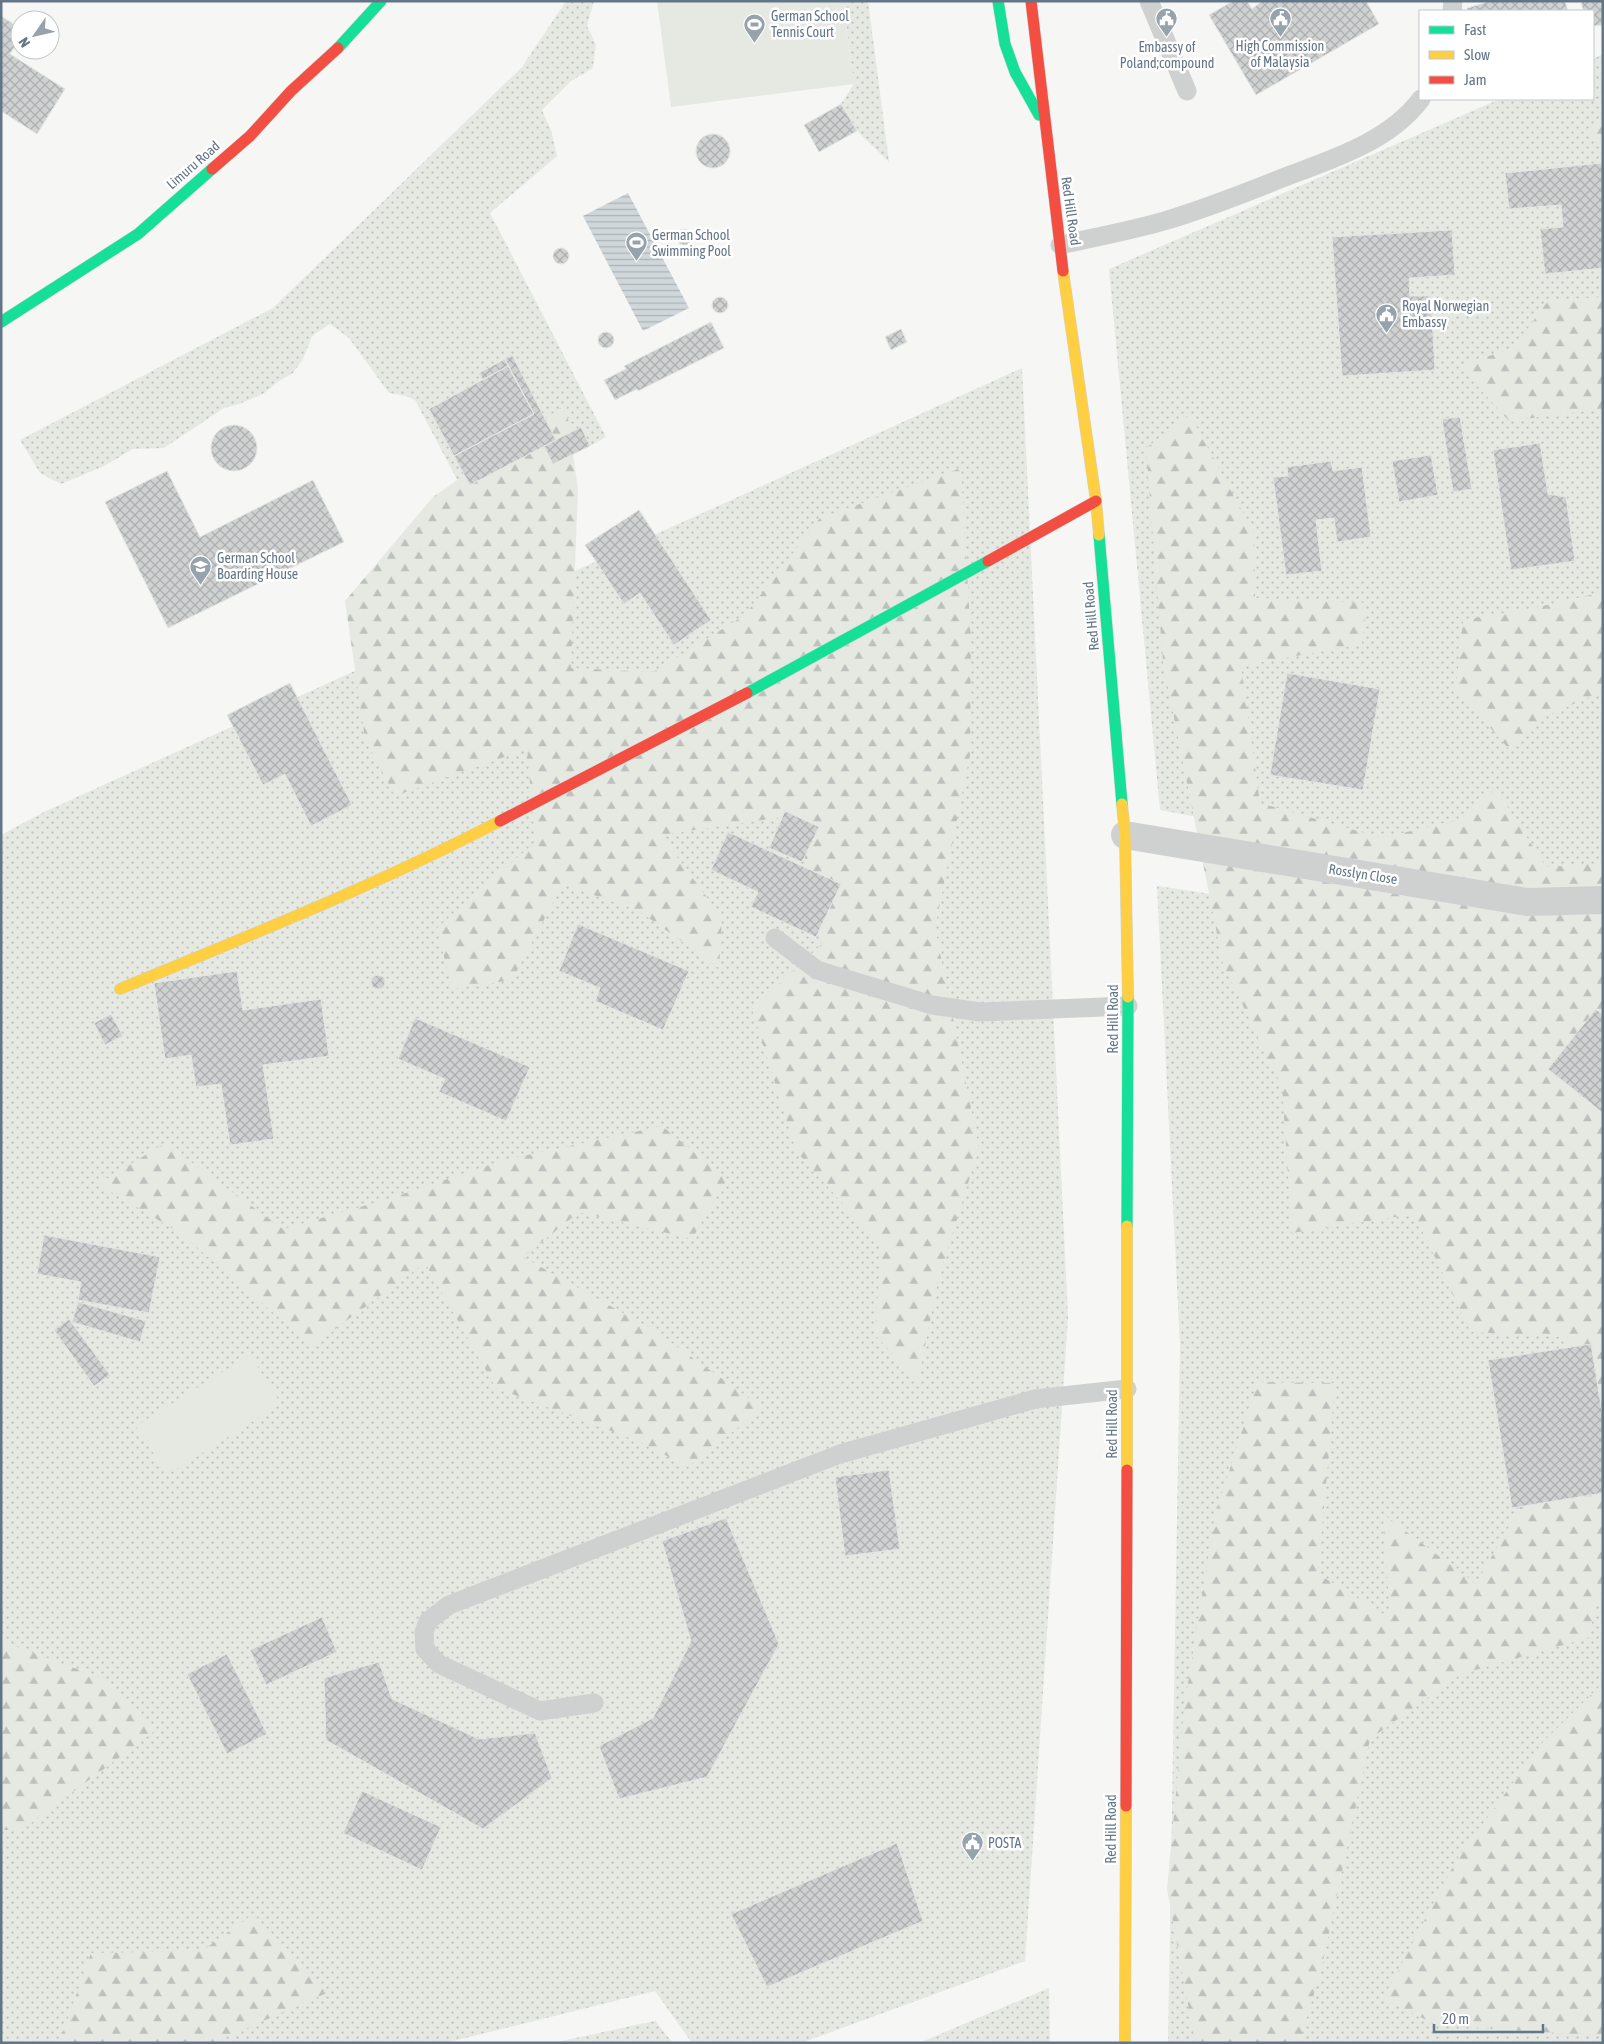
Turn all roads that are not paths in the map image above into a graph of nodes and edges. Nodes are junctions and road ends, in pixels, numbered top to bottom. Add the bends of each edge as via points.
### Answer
1 (381, 1) edge
2 (998, 1) edge
3 (1031, 1) edge
4 (1149, 1) edge
5 (1187, 91) dead end
6 (1420, 100) edge
7 (1045, 125) junction
8 (1060, 245) junction
9 (1, 322) edge
10 (1096, 502) junction
11 (1125, 835) junction
12 (1603, 900) edge
13 (775, 938) dead end
14 (120, 989) dead end
15 (1128, 1006) junction
16 (1127, 1389) junction
17 (594, 1703) dead end
18 (1125, 2043) edge

1 - 9 main road, Limuru Road via 337,50 291,91 250,136 138,234
2 - 7 main road via 1005,44 1016,72
3 - 7 main road, Red Hill Road
4 - 5 lane
6 - 8 lane via 1392,128 1354,150 1316,166 1235,198 1162,221
7 - 8 main road, Red Hill Road
8 - 10 main road, Red Hill Road
10 - 11 main road, Red Hill Road
10 - 14 main road via 775,679 434,855
11 - 12 street, Rosslyn Close via 1527,902
11 - 15 main road, Red Hill Road
13 - 15 lane via 817,970 932,1005 980,1012
15 - 16 main road, Red Hill Road
16 - 17 lane via 1035,1399 840,1454 449,1605 428,1621 424,1632 426,1649 439,1664 540,1712
16 - 18 main road, Red Hill Road

